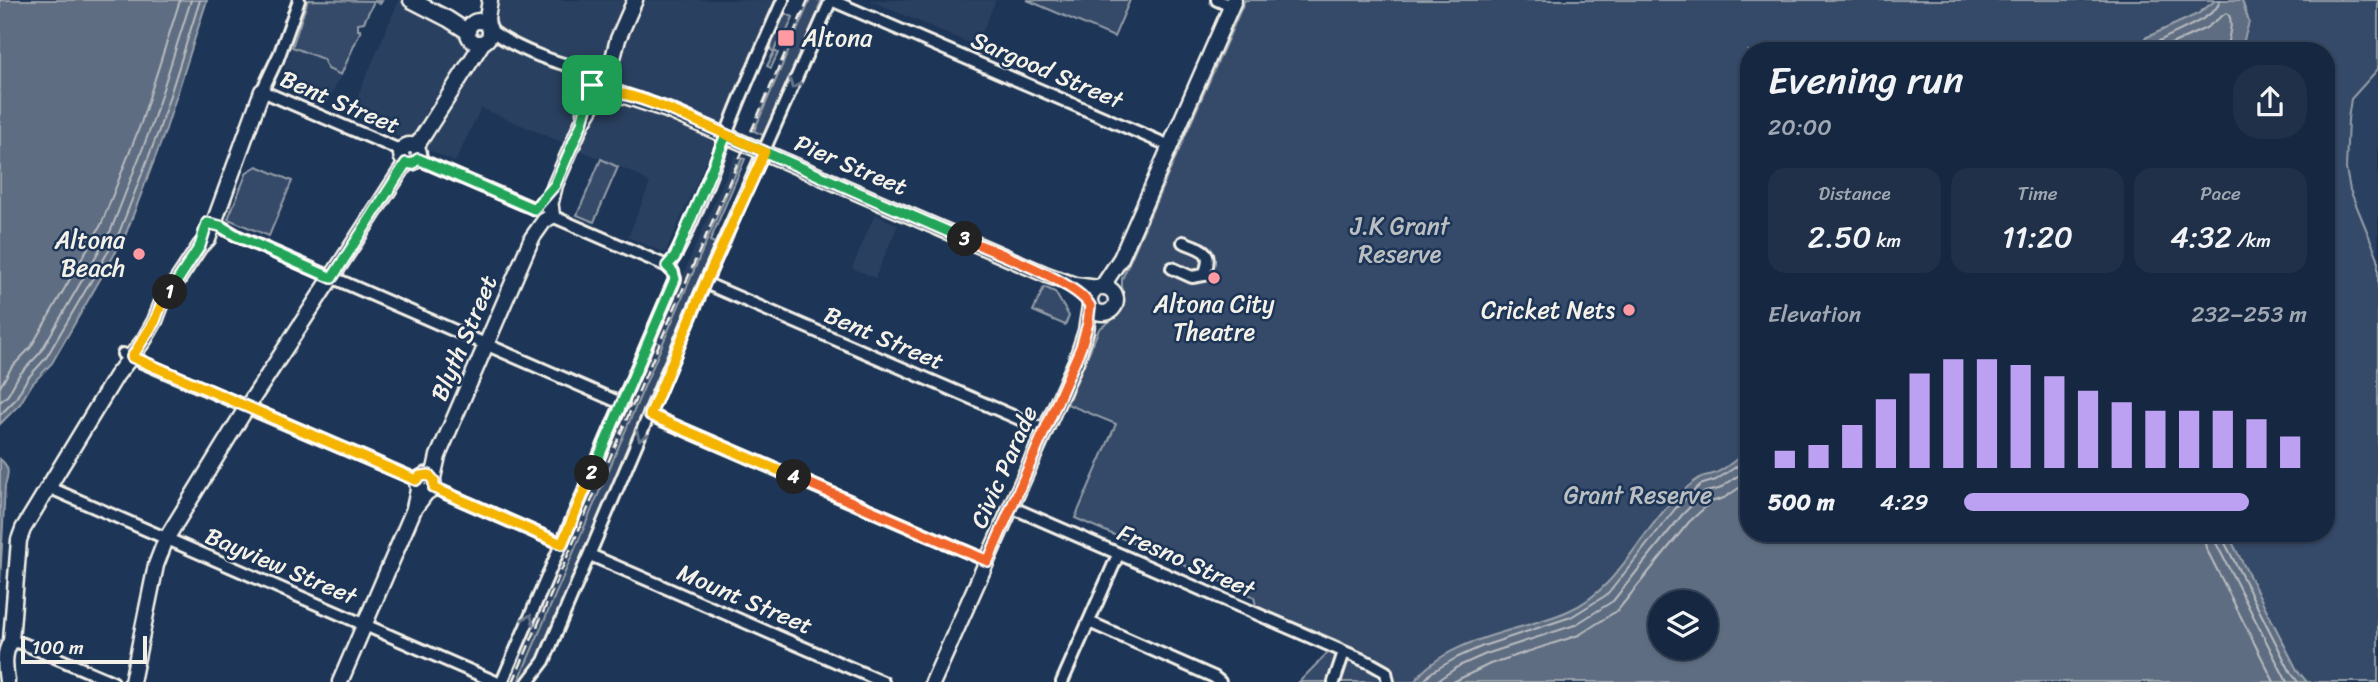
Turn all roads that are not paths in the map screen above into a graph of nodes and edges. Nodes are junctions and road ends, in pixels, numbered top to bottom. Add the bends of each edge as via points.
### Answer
1 (411, 0) edge
2 (488, 0) edge
3 (635, 0) edge
4 (783, 0) edge
5 (831, 0) edge
6 (1227, 2) edge
7 (297, 3) edge
8 (479, 31) junction
9 (600, 81) junction
10 (265, 92) junction
11 (726, 135) junction
12 (1170, 146) junction
13 (765, 152) junction
14 (411, 155) junction
15 (543, 212) junction
16 (212, 225) junction
17 (1183, 242) dead end
18 (1121, 258) junction
19 (667, 266) junction
20 (1172, 268) dead end
21 (1047, 275) junction
22 (332, 278) junction
23 (705, 283) junction
24 (1100, 287) junction
25 (1116, 297) junction
26 (1090, 304) junction
27 (1108, 313) junction
28 (486, 344) junction
29 (1081, 347) junction
30 (128, 356) junction
31 (623, 404) junction
32 (247, 407) junction
33 (650, 415) junction
34 (1045, 430) junction
35 (425, 484) junction
36 (48, 487) junction
37 (1012, 507) junction
38 (166, 539) junction
39 (562, 544) junction
40 (590, 555) junction
41 (1118, 555) junction
42 (988, 561) junction
43 (1089, 622) junction
44 (365, 625) junction
45 (11, 641) junction
46 (1344, 652) junction
47 (7, 682) edge
48 (113, 682) edge
49 (132, 682) edge
50 (340, 682) edge
51 (499, 682) edge
52 (528, 682) edge
53 (883, 682) edge
54 (933, 682) edge
55 (1062, 682) edge
56 (1220, 682) edge
57 (1334, 682) edge
58 (1388, 682) edge

1 - 8 street, Pier Street
2 - 8 street
3 - 9 street, Blyth Street
4 - 11 street
5 - 12 street, Sargood Street
5 -> 13 street
6 - 12 street
7 - 10 street
8 - 9 street, Pier Street
8 - 14 street via 456,84
9 - 11 street, Pier Street
9 - 15 street, Blyth Street
10 - 14 street, Bent Street
10 - 16 street via 220,203 212,212
11 - 13 street, Pier Street
11 - 19 street via 675,257
12 - 18 street
13 - 21 street, Pier Street
13 - 23 street
14 - 15 street, Bent Street
14 - 22 street
15 - 19 street, Bent Street
15 - 28 street, Blyth Street
16 - 22 street
16 - 30 street via 161,305 148,317
17 - 20 street via 1202,250 1210,262 1204,275 1192,277
18 - 24 street
18 - 25 street
19 - 31 street via 675,279
21 - 24 street, Pier Street via 1075,285
21 - 26 street, Pier Street
22 - 28 street
22 - 32 street
23 - 33 street
23 - 34 street, Bent Street
24 - 25 street via 1112,290
24 - 26 street via 1090,295
25 - 27 street
26 - 27 street via 1099,314
26 - 29 street, Civic Parade
27 - 29 street, Civic Parade
28 - 31 street
28 - 35 street, Blyth Street
29 - 34 street, Civic Parade
30 - 32 street
30 - 36 street
31 - 39 street
32 - 35 street
32 - 38 street
33 -> 40 street
33 - 42 street
34 - 37 street, Civic Parade
35 - 39 street
35 - 44 street, Blyth Street
36 - 38 street, Bayview Street
36 - 45 street via 19,540
37 - 41 street, Fresno Street
37 - 42 street, Civic Parade
38 - 44 street, Bayview Street
38 - 49 street via 154,572
51 -> 39 street
40 - 52 street via 544,661
40 - 53 street, Mount Street
41 - 43 street
41 - 46 street, Fresno Street
42 - 54 street, Civic Parade
43 - 55 street
43 - 56 street
44 - 50 street, Blyth Street
44 - 51 street, Bayview Street
45 - 47 street via 15,651
45 - 48 street
46 - 57 street
46 - 58 street, Fresno Street via 1386,672

